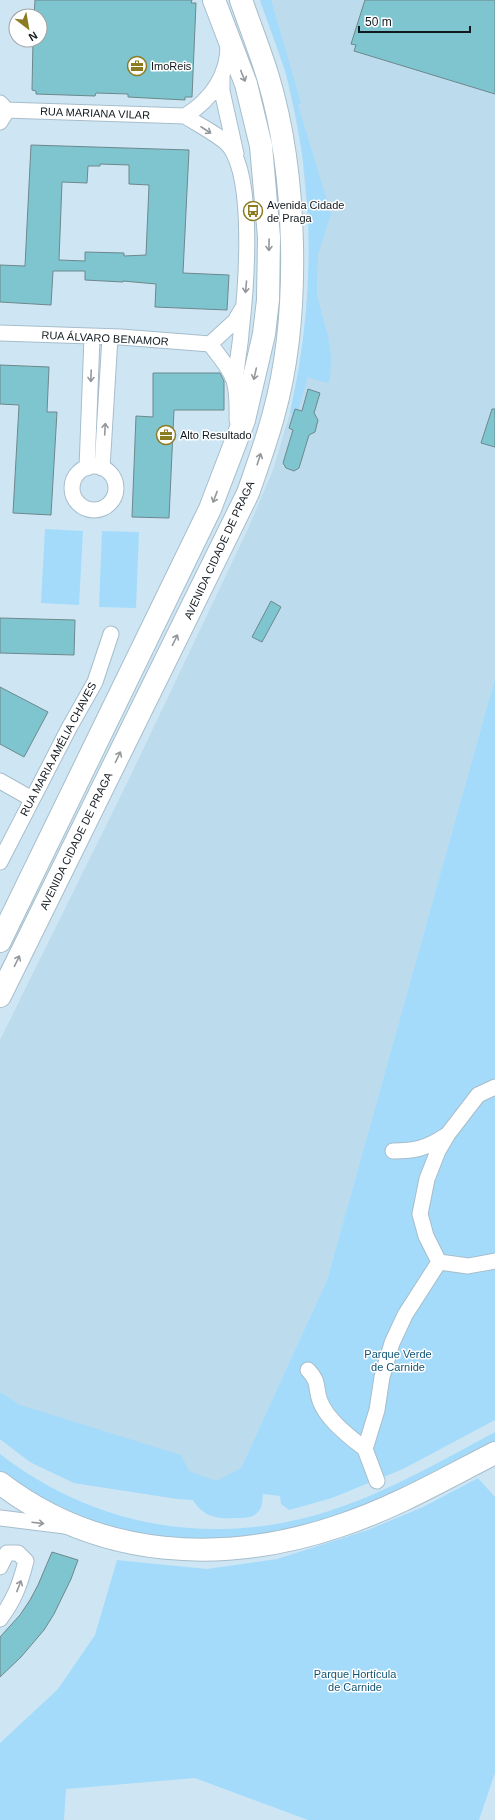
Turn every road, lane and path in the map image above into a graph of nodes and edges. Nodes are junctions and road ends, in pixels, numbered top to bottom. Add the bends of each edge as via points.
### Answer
1 (214, 0) edge
2 (241, 0) edge
3 (226, 34) junction
4 (222, 77) junction
5 (2, 112) edge
6 (185, 116) junction
7 (237, 159) junction
8 (244, 304) junction
9 (0, 333) edge
10 (92, 337) junction
11 (110, 337) junction
12 (210, 344) junction
13 (236, 385) junction
14 (236, 442) junction
15 (87, 468) junction
16 (102, 468) junction
17 (110, 634) dead end
18 (0, 781) edge
19 (32, 799) junction
20 (5, 845) edge
21 (0, 862) edge
22 (0, 941) edge
23 (0, 996) edge
24 (495, 1087) edge
25 (448, 1134) junction
26 (393, 1151) dead end
27 (495, 1261) edge
28 (439, 1262) junction
29 (308, 1370) dead end
30 (365, 1449) junction
31 (495, 1453) edge
32 (377, 1481) dead end
33 (0, 1483) edge
34 (0, 1518) edge
35 (77, 1528) junction
36 (0, 1567) edge
37 (0, 1619) edge

1 - 3 main road
23 -> 2 main road, AVENIDA CIDADE DE PRAGA via 248,493 274,412 290,319 290,219 282,141 275,107 268,77
3 - 4 street via 228,53
3 -> 14 main road via 246,84 261,146 269,237 268,300 264,334 244,420
4 - 6 street via 209,97
4 - 7 street via 222,90
5 - 6 street, RUA MARIANA VILAR
6 -> 7 street via 229,146
7 -> 8 street via 244,198 246,238
8 - 12 street via 235,321
8 - 13 street
9 - 10 street, RUA ÁLVARO BENAMOR
10 - 11 street, RUA ÁLVARO BENAMOR
10 -> 15 street
11 - 12 street, RUA ÁLVARO BENAMOR
16 -> 11 street
12 - 13 street via 231,372
13 - 14 street
14 -> 22 main road via 210,509
15 - 16 street
15 - 16 street via 75,477 72,492 79,504 93,510 107,506 115,493 113,478
17 - 19 street, RUA MARIA AMÉLIA CHAVES via 95,682
18 - 19 street
19 - 20 street, RUA MARIA AMÉLIA CHAVES
20 - 21 street, RUA MARIA AMÉLIA CHAVES
24 - 25 street via 478,1095
25 - 26 street via 432,1145 413,1151
25 - 28 street via 427,1179 420,1214 426,1236
27 - 28 street via 468,1266
28 - 30 street via 405,1315 392,1343 382,1377 377,1410
29 - 30 street via 315,1377 320,1402 338,1426
30 - 32 street
31 - 35 main road via 385,1508 300,1538 209,1549 164,1548 118,1541
33 - 35 main road via 20,1499
34 -> 35 street
37 -> 36 street via 14,1600 26,1561 18,1553 7,1554

